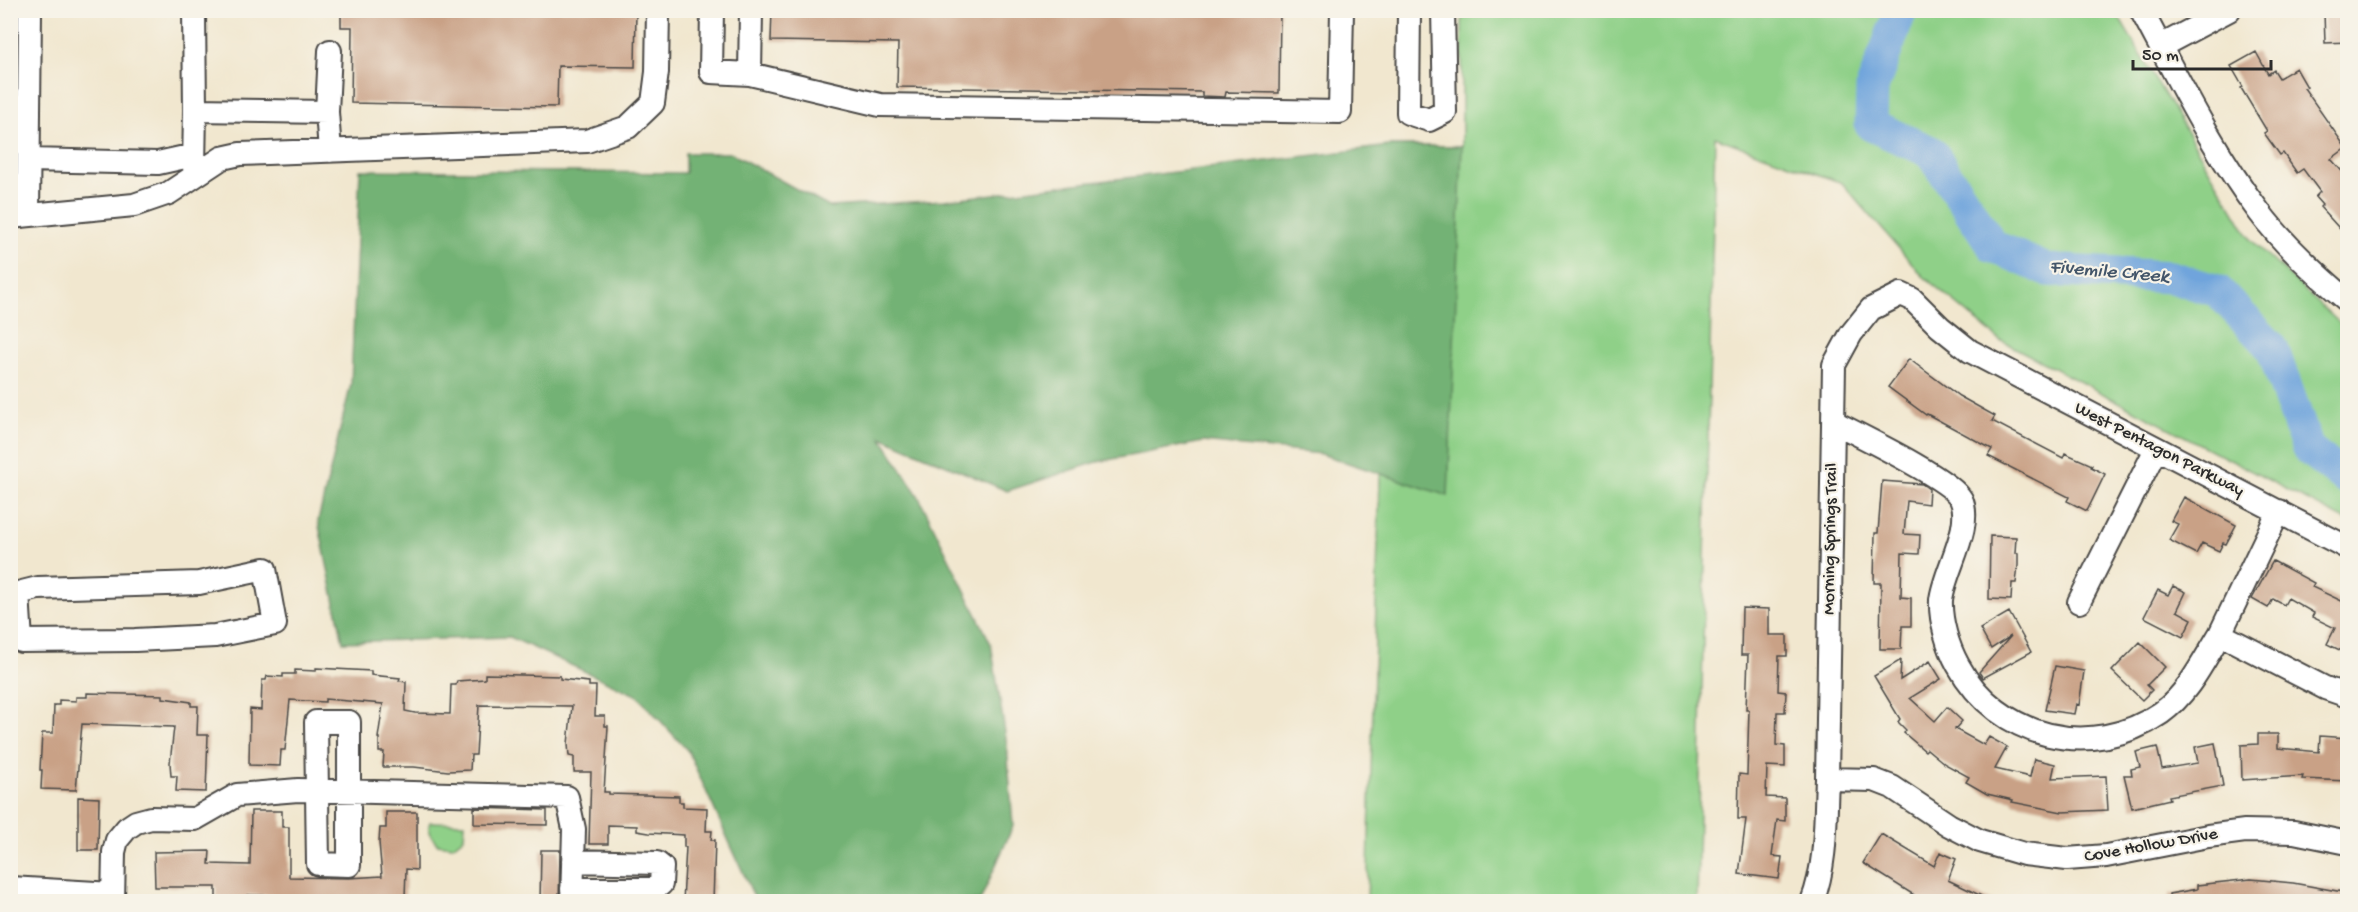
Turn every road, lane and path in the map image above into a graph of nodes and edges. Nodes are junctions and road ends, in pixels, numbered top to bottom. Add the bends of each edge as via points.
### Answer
1 (30, 10) edge
2 (194, 10) edge
3 (658, 10) edge
4 (712, 10) edge
5 (752, 10) edge
6 (1342, 10) edge
7 (1409, 10) edge
8 (1443, 10) edge
9 (2142, 10) edge
10 (2229, 10) edge
11 (2160, 46) junction
12 (330, 51) dead end
13 (750, 74) junction
14 (195, 110) junction
15 (327, 112) junction
16 (330, 151) junction
17 (29, 160) junction
18 (194, 165) junction
19 (19, 216) edge
20 (2348, 301) edge
21 (1970, 351) joint
22 (1833, 422) junction
23 (2156, 449) junction
24 (2279, 511) junction
25 (2348, 548) edge
26 (14, 594) edge
27 (2079, 602) dead end
28 (2220, 634) junction
29 (2348, 696) edge
30 (1827, 779) junction
31 (318, 791) junction
32 (348, 792) junction
33 (2348, 843) edge
34 (573, 861) junction
35 (10, 888) edge
36 (572, 895) edge
37 (113, 898) edge
38 (1812, 902) edge

1 - 17 street
2 - 14 street
3 - 16 street via 653,104 628,127 587,141
4 - 13 street via 711,72
5 - 13 street
6 - 13 street via 1340,111 880,105
7 - 8 street via 1408,113 1430,120 1445,112
9 - 11 street
10 - 11 street
11 - 20 street via 2212,140 2260,213 2310,269
12 - 15 street
14 - 15 street
14 - 18 street
15 - 16 street
16 - 18 street via 240,154
17 - 18 street
17 - 19 street
18 - 19 street via 169,193 134,205
21 - 22 street, Morning Springs Trail via 1912,299 1901,294 1871,309 1834,365
21 - 23 street, West Pentagon Parkway
22 - 28 street via 1941,480 1961,499 1964,522 1941,600 1945,634 1958,665 1977,692 2011,720 2046,735 2079,740 2127,731 2162,712 2176,698
22 - 30 street, Morning Springs Trail
23 - 24 street, West Pentagon Parkway
23 - 27 street
24 - 25 street, West Pentagon Parkway
24 - 28 street
26 - 26 street via 38,588 199,583 265,569 275,624 214,636 21,641
28 - 29 street
30 - 33 street, Cove Hollow Drive via 1874,780 1892,787 1949,825 2024,854 2067,859 2106,856 2245,831 2294,832
30 - 38 street, Morning Springs Trail via 1824,846 1819,884
31 - 32 street
31 - 32 street via 316,722 349,722
31 - 32 street via 318,864 349,865
31 - 37 street via 237,795 195,819 151,818 136,822 117,840
32 - 34 street via 567,796 574,828
34 - 36 street
34 - 36 street via 657,863 662,867 662,884 656,889
35 - 37 street

